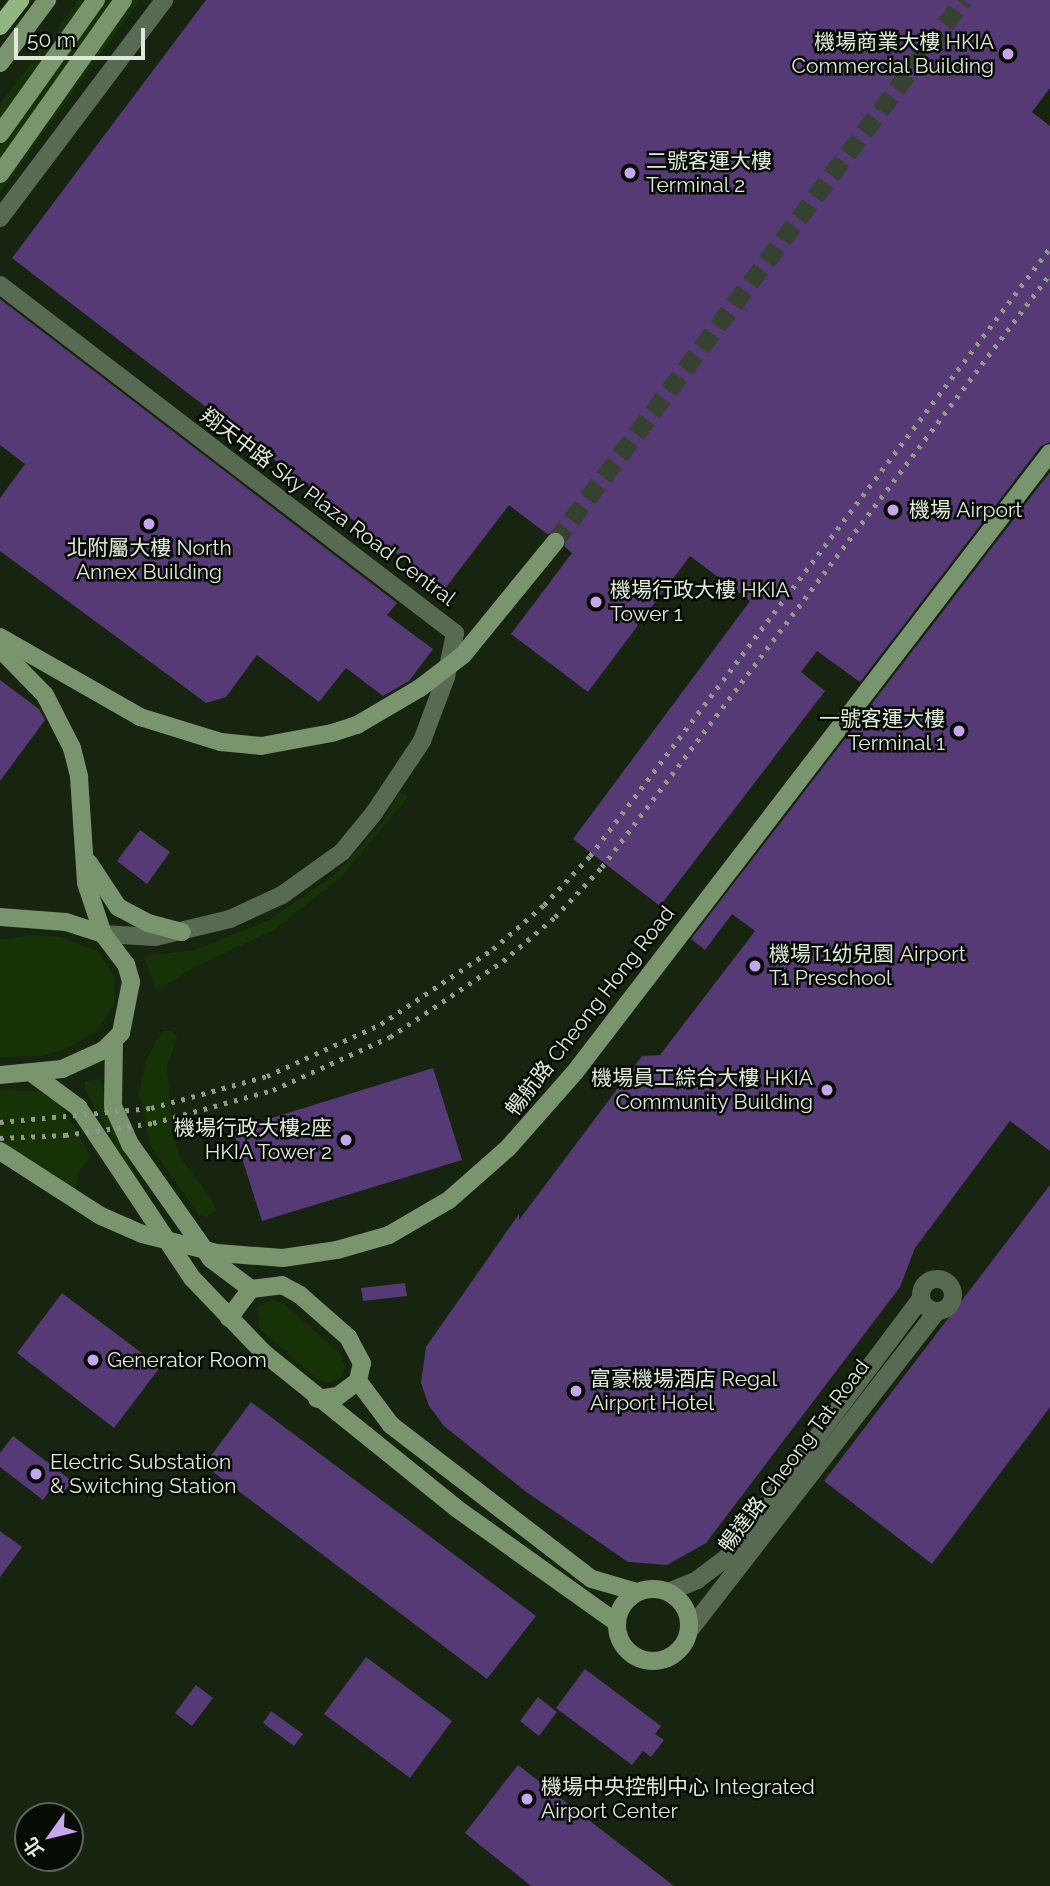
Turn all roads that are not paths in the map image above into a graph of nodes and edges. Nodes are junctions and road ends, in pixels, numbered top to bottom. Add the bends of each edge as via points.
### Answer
1 (20, 0) edge
2 (47, 0) edge
3 (96, 0) edge
4 (122, 0) edge
5 (164, 0) edge
6 (0, 26) edge
7 (0, 62) edge
8 (0, 134) edge
9 (0, 174) edge
10 (0, 218) edge
11 (0, 285) edge
12 (1050, 453) edge
13 (555, 542) tunnel mouth
14 (0, 637) edge
15 (0, 649) edge
16 (86, 853) junction
17 (0, 917) edge
18 (182, 932) junction
19 (103, 934) junction
20 (114, 1041) junction
21 (33, 1074) junction
22 (0, 1075) edge
23 (0, 1150) edge
24 (251, 1289) junction
25 (921, 1299) junction
26 (937, 1311) junction
27 (229, 1318) junction
28 (358, 1381) junction
29 (317, 1399) junction
30 (638, 1592) junction
31 (668, 1592) junction
32 (617, 1623) junction
33 (689, 1631) junction

1 - 6 main road
2 - 7 street
3 - 8 street
4 - 9 street
5 - 10 street
11 - 18 street, 翔天中路 Sky Plaza Road Central via 455,633 446,677 422,741 342,852 258,908
12 - 23 street, 暢航路 Cheong Hong Road, bridge via 575,1072 508,1148 439,1207 388,1235 337,1250 283,1258 218,1253 142,1234 101,1216
13 - 14 street, bridge via 484,632 420,688 357,725 293,742 248,745 182,733 102,697
15 - 16 street via 26,672 60,720 79,776
16 - 18 street via 94,876 118,907 148,923
16 - 19 street via 88,894
17 - 19 street via 54,920
18 - 19 street, 翔天中路 Sky Plaza Road Central via 155,937
19 - 20 street via 126,964 131,982 126,1018
20 - 21 street via 77,1065
20 - 24 street via 113,1106 130,1144 211,1259
21 - 22 street
21 - 27 street, 暢達路 Cheong Tat Road via 78,1107 150,1220 192,1278
24 - 27 street
24 - 28 street via 271,1283 300,1295 355,1344 362,1363
25 - 26 street
25 - 26 street, 暢達路 Cheong Tat Road via 928,1281 947,1283 953,1292 951,1303
25 - 31 street, 暢達路 Cheong Tat Road via 727,1557 697,1580
26 - 33 street, 暢達路 Cheong Tat Road
27 - 29 street, 暢達路 Cheong Tat Road
28 - 29 street via 338,1396
28 - 30 street, 暢達路 Cheong Tat Road via 391,1425 592,1579
29 - 32 street, 暢達路 Cheong Tat Road via 456,1508
30 - 31 street, 暢達路 Cheong Tat Road
30 - 32 street via 620,1610
31 - 33 street via 687,1612
32 - 33 street, 暢達路 Cheong Tat Road via 627,1650 654,1661 680,1649

